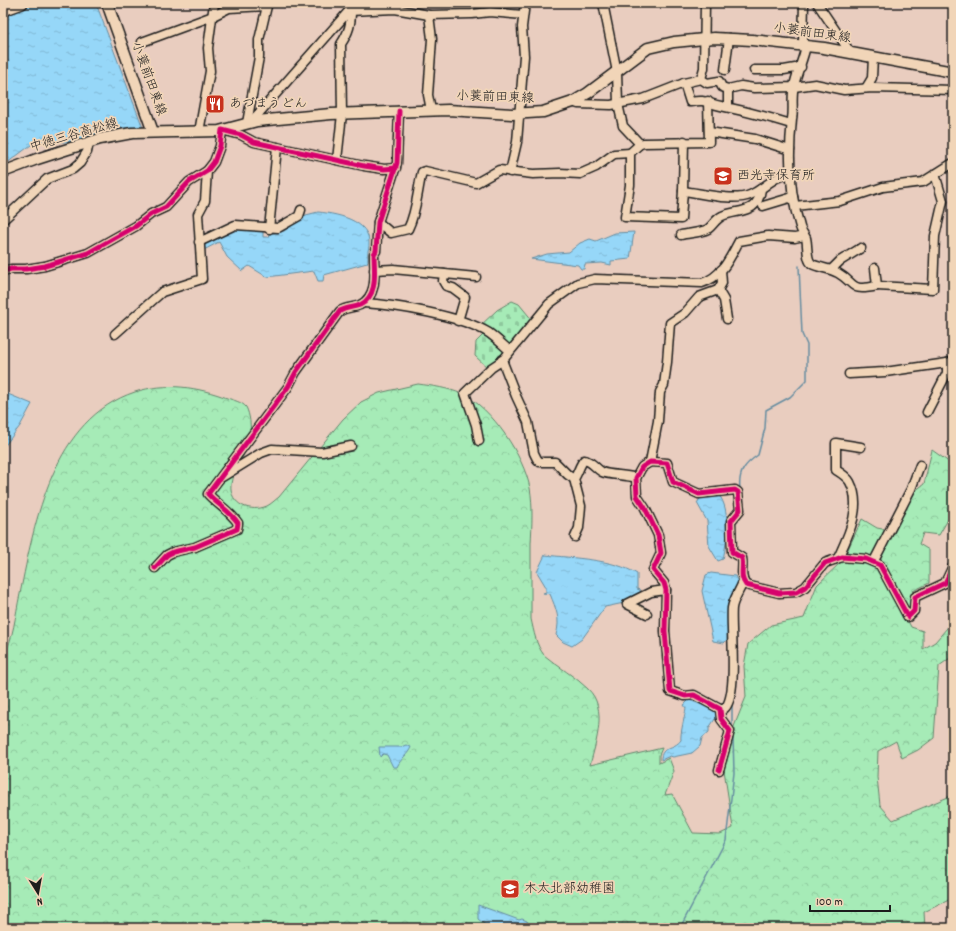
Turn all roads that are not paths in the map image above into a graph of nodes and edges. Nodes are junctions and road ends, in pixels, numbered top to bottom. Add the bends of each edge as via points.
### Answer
1 (9, 3) edge
2 (22, 3) edge
3 (107, 3) edge
4 (214, 3) edge
5 (356, 3) edge
6 (525, 3) edge
7 (603, 3) edge
8 (705, 3) edge
9 (804, 3) edge
10 (817, 3) edge
11 (3, 5) edge
12 (268, 5) edge
13 (3, 10) edge
14 (350, 11) junction
15 (429, 15) junction
16 (523, 15) junction
17 (213, 16) junction
18 (729, 38) junction
19 (705, 39) junction
20 (142, 42) dead end
21 (805, 46) junction
22 (850, 52) junction
23 (873, 57) junction
24 (801, 66) junction
25 (725, 70) dead end
26 (754, 70) dead end
27 (617, 72) junction
28 (953, 72) edge
29 (701, 78) junction
30 (684, 83) junction
31 (794, 87) junction
32 (866, 88) junction
33 (728, 89) junction
34 (953, 90) edge
35 (573, 102) junction
36 (708, 102) junction
37 (618, 104) junction
38 (728, 108) junction
39 (431, 110) junction
40 (399, 111) junction
41 (342, 114) junction
42 (519, 114) junction
43 (249, 122) junction
44 (791, 124) junction
45 (222, 130) junction
46 (153, 132) junction
47 (199, 132) junction
48 (709, 132) junction
49 (684, 141) junction
50 (89, 143) junction
51 (640, 144) junction
52 (277, 147) junction
53 (790, 150) junction
54 (630, 152) junction
55 (337, 160) junction
56 (953, 163) edge
57 (396, 168) junction
58 (208, 171) junction
59 (3, 172) edge
60 (510, 172) junction
61 (790, 174) junction
62 (937, 177) junction
63 (761, 189) junction
64 (683, 191) junction
65 (793, 197) junction
66 (763, 206) dead end
67 (795, 206) junction
68 (300, 210) dead end
69 (3, 220) edge
70 (378, 222) junction
71 (269, 229) junction
72 (681, 235) dead end
73 (804, 236) junction
74 (199, 242) junction
75 (861, 248) dead end
76 (875, 268) dead end
77 (832, 269) junction
78 (374, 270) junction
79 (721, 270) junction
80 (3, 271) edge
81 (444, 274) junction
82 (476, 277) dead end
83 (876, 286) junction
84 (719, 288) junction
85 (364, 303) junction
86 (727, 319) dead end
87 (458, 321) junction
88 (115, 334) dead end
89 (510, 351) junction
90 (502, 360) junction
91 (950, 362) edge
92 (849, 374) dead end
93 (927, 412) dead end
94 (479, 441) dead end
95 (351, 446) dead end
96 (861, 447) dead end
97 (650, 462) junction
98 (920, 465) dead end
99 (636, 478) junction
100 (574, 479) junction
101 (217, 481) junction
102 (575, 537) dead end
103 (838, 558) junction
104 (874, 561) junction
105 (155, 568) dead end
106 (952, 571) edge
107 (742, 578) junction
108 (666, 590) junction
109 (646, 614) dead end
110 (720, 709) junction
111 (719, 770) dead end

1 - 11 highway
2 - 13 highway
3 - 46 main road, 小蓑前田東線
4 - 17 street
5 - 14 street
6 - 16 street
7 - 27 street
8 - 19 street
9 - 21 street
10 - 22 street
12 - 17 street via 229,8
12 - 43 street via 259,40 259,57
14 - 15 street via 395,9
14 - 41 street via 350,26 341,44
14 - 43 street
15 - 16 street via 490,12
15 - 39 street via 432,39 428,95
16 - 42 street via 524,56
17 - 20 street
17 - 47 street via 208,48 210,71
18 - 19 main road, 小蓑前田東線
18 - 21 main road, 小蓑前田東線
18 - 25 street
19 - 27 main road, 小蓑前田東線 via 648,48
19 - 29 street
21 - 22 main road, 小蓑前田東線
21 - 24 street
22 - 23 main road, 小蓑前田東線
23 - 28 main road, 小蓑前田東線
23 - 32 street via 872,78
24 - 26 street via 784,70
24 - 31 street
27 - 35 main road, 小蓑前田東線
27 - 37 street
29 - 30 street
29 - 33 street via 707,83 720,81 722,87
30 - 36 street via 690,102
30 - 37 street via 643,99
31 - 32 street via 815,84 844,90
31 - 33 street via 741,86
31 - 44 street
32 - 34 street
33 - 38 street
35 - 37 street
35 - 42 main road, 小蓑前田東線 via 543,112
36 - 38 street
36 - 48 street
37 - 51 street via 622,126
38 - 44 street via 760,114
39 - 40 main road, 小蓑前田東線
39 - 42 main road, 小蓑前田東線
40 - 41 main road, 小蓑前田東線
40 - 57 street
41 - 43 main road, 小蓑前田東線
41 - 55 street
42 - 60 street via 517,142
43 - 45 main road, 小蓑前田東線
44 - 53 street
45 - 47 main road, 小蓑前田東線
45 - 52 street via 254,142
45 - 58 street via 220,146
46 - 47 main road, 小蓑前田東線
46 - 50 main road, 中徳三谷高松線 via 132,133
48 - 49 street via 709,142
48 - 53 street via 755,139
49 - 51 street
49 - 64 street
50 - 59 main road, 中徳三谷高松線
50 - 69 street via 80,163 73,169 47,179
51 - 54 street
52 - 55 street
52 - 71 street
53 - 61 street
54 - 60 street via 614,154 596,167 580,174
54 - 64 street via 630,185 625,217 680,219
55 - 57 street via 384,169
56 - 62 street
57 - 70 street
58 - 74 street via 205,201 198,214
58 - 80 street via 190,182 166,207 99,248 58,263
60 - 70 street via 499,170 476,183 422,172 415,216 408,229 391,233
61 - 63 street via 777,177
61 - 65 street
62 - 67 street via 923,182 883,187 840,201
62 - 83 street via 943,201 935,236 933,289
63 - 64 street via 739,198
63 - 72 street via 757,201 748,209 741,213 722,216 704,231
65 - 66 street
65 - 67 street
67 - 73 street
68 - 71 street via 299,216 286,224
70 - 78 street
71 - 74 street via 235,224
73 - 77 street via 811,263
73 - 79 street via 768,236 739,241
74 - 88 street via 202,279 162,292
75 - 77 street
76 - 83 street
77 - 83 street via 847,278 851,285 858,289
78 - 81 street
78 - 85 street via 374,286
79 - 84 street
79 - 89 street via 715,277 702,283 595,279 578,283 549,304
81 - 82 street
81 - 87 street via 443,281 446,286 465,297
84 - 86 street
84 - 97 street via 699,297 685,313 670,323 664,385 660,392 658,421
85 - 87 street via 386,304
85 - 101 street via 340,311 288,387
87 - 89 street via 489,333
89 - 90 street
90 - 94 street via 465,393
90 - 100 street via 528,422 537,459 540,462 554,462
91 - 92 street via 885,372
91 - 93 street
95 - 101 street via 322,452 272,449 261,453
96 - 103 street via 836,443 836,470 850,481 854,499 851,529
97 - 99 street via 642,468
97 - 107 street via 668,463 673,482 700,494 735,490 738,492 740,510 731,521 731,546 732,552 742,558
98 - 104 street via 911,490
99 - 100 street via 624,474 606,474 588,460 584,460
99 - 108 street via 637,496 658,535 661,553 653,570 664,583
100 - 102 street via 581,506 579,528
101 - 105 street via 208,494 234,517 238,523 237,529 195,547 173,552
103 - 104 street via 855,557
103 - 107 street via 825,563 805,587 796,592 779,593 746,585
104 - 106 street via 880,565 908,617 914,611 915,597 945,583
107 - 110 street via 732,607 733,657 730,702 724,709
108 - 109 street via 652,592 627,604
108 - 110 street via 670,691 685,696 694,695
110 - 111 street via 721,719 730,731

